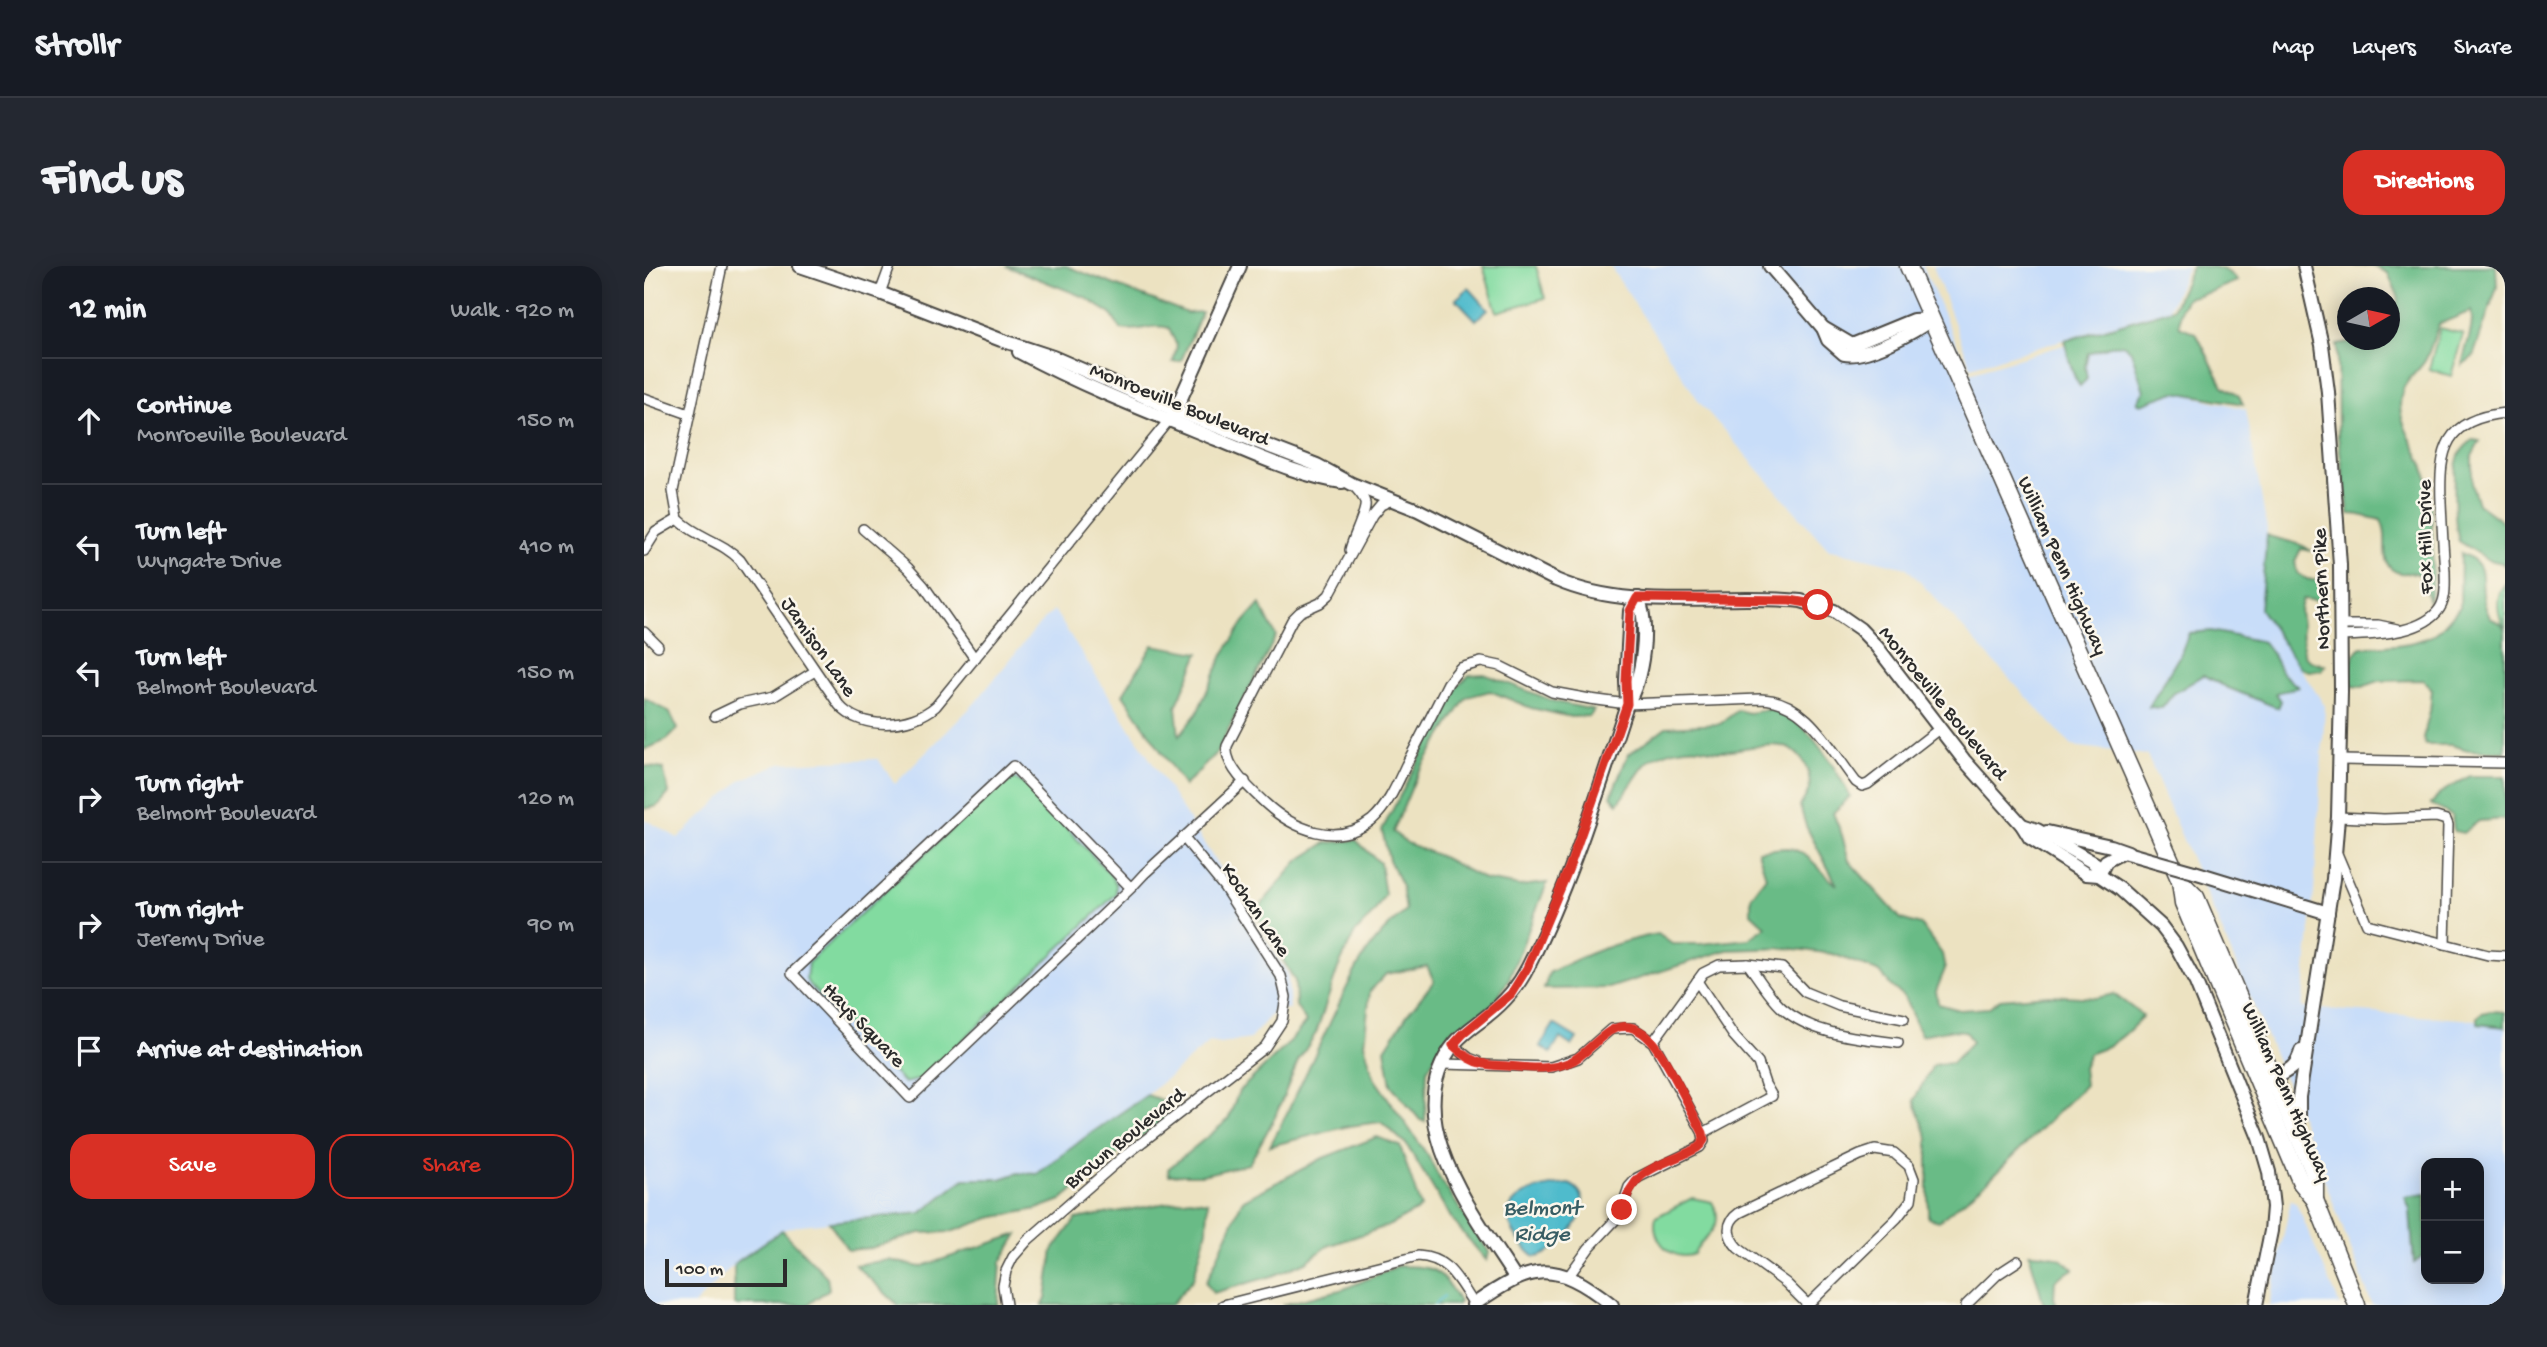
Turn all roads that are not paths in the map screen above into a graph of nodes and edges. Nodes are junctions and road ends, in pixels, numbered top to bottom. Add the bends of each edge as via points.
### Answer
1 (722, 266) edge
2 (800, 266) edge
3 (890, 266) edge
4 (1240, 266) edge
5 (1770, 266) edge
6 (1908, 266) edge
7 (2304, 266) edge
8 (880, 293) junction
9 (1932, 319) junction
10 (644, 398) edge
11 (2505, 413) edge
12 (689, 414) junction
13 (1173, 415) junction
14 (1352, 484) junction
15 (1392, 500) junction
16 (678, 519) junction
17 (863, 529) dead end
18 (644, 551) edge
19 (1348, 559) junction
20 (1637, 598) junction
21 (2341, 631) junction
22 (644, 632) edge
23 (657, 646) dead end
24 (975, 659) junction
25 (815, 671) junction
26 (1627, 704) junction
27 (715, 716) dead end
28 (1939, 729) junction
29 (2340, 760) junction
30 (2505, 763) edge
31 (1245, 781) junction
32 (2338, 817) junction
33 (2022, 825) junction
34 (2037, 830) junction
35 (1183, 837) junction
36 (2336, 850) junction
37 (2127, 852) junction
38 (2155, 861) junction
39 (2099, 874) junction
40 (2187, 876) junction
41 (1131, 888) junction
42 (2328, 913) junction
43 (2445, 944) junction
44 (2505, 956) edge
45 (1748, 964) junction
46 (1697, 981) junction
47 (1286, 1007) joint
48 (1904, 1019) dead end
49 (2309, 1024) junction
50 (1653, 1042) junction
51 (1898, 1043) dead end
52 (1453, 1045) junction
53 (1442, 1064) junction
54 (1485, 1064) junction
55 (2304, 1068) junction
56 (2272, 1083) junction
57 (1703, 1133) junction
58 (2299, 1135) junction
59 (2315, 1200) junction
60 (2018, 1261) dead end
61 (1568, 1277) junction
62 (1515, 1278) junction
63 (1006, 1305) edge
64 (1223, 1305) edge
65 (1473, 1305) edge
66 (1612, 1305) edge
67 (1808, 1305) edge
68 (1966, 1305) edge
69 (2256, 1305) edge
70 (2357, 1305) edge

1 - 12 street
2 - 8 main road, Monroeville Boulevard
3 - 8 street
4 - 13 main road
5 - 9 main road via 1823,328 1852,345 1913,320
6 - 9 highway, William Penn Highway
7 - 21 main road, Northern Pike via 2328,392
8 - 13 main road, Monroeville Boulevard via 1053,357
9 - 40 highway, William Penn Highway
10 - 12 street
11 - 21 street, Fox Hill Drive via 2470,421 2458,429 2443,453 2444,600 2439,611 2399,630 2378,625
12 - 16 street via 673,491
13 - 14 main road, Monroeville Boulevard via 1317,465
13 - 24 street, Jamison Lane
14 - 15 main road, Monroeville Boulevard
14 - 19 street via 1365,509
15 - 19 street via 1372,516
15 - 20 main road, Monroeville Boulevard via 1566,584
16 - 18 street via 656,532
16 - 25 street, Jamison Lane via 697,535 731,551
17 - 24 street via 924,586
19 - 31 street via 1326,599 1292,620 1230,739 1227,757
20 - 26 main road via 1644,611 1640,667
20 - 28 main road, Monroeville Boulevard via 1790,600 1826,607 1847,618 1872,641
21 - 29 main road, Northern Pike
22 - 23 street
24 - 25 street, Jamison Lane via 929,711 884,723 850,716
25 - 27 street via 773,697 740,704
26 - 28 street via 1760,699 1785,703 1810,723 1862,786
26 - 31 street via 1569,696 1538,687 1494,664 1474,663 1454,674 1386,803 1365,825 1335,834 1301,828 1273,810
26 - 52 main road via 1569,868 1527,968 1511,994
28 - 33 main road, Monroeville Boulevard
29 - 30 street
29 - 32 main road, Northern Pike
31 - 35 street
32 - 36 main road, Northern Pike
32 - 43 street via 2446,820
33 - 34 main road, Monroeville Boulevard
33 - 39 main road, Monroeville Boulevard via 2055,856 2086,874
34 - 37 main road
34 - 39 main road, Monroeville Boulevard via 2096,864
35 - 41 street
35 - 47 street, Kochan Lane via 1269,954 1284,984
36 - 42 main road, Northern Pike
36 - 43 street via 2367,924
37 - 38 main road
37 - 39 main road via 2109,859
38 - 39 main road via 2122,860
38 - 40 main road, bridge
39 - 69 main road, Monroeville Boulevard via 2142,907 2176,946 2196,983 2259,1138 2273,1207
40 - 42 main road
40 - 56 highway, William Penn Highway
41 - 41 street, Hays Square via 911,1098 792,973 1013,766
42 - 49 main road, Northern Pike
43 - 44 street
45 - 46 street via 1713,967
45 - 48 street via 1782,968 1805,992 1839,1006
45 - 51 street via 1778,1004 1796,1018 1843,1035
46 - 50 street
46 - 57 street via 1758,1063 1772,1097
47 - 63 street, Brown Boulevard via 1265,1047 1124,1157 1028,1240 1006,1271
49 - 55 main road, Northern Pike
49 - 56 main road, Northern Pike via 2297,1064
50 - 54 street via 1633,1028 1618,1027 1604,1033 1578,1058 1558,1066 1536,1069
50 - 57 street
52 - 53 main road
52 - 54 street
53 - 54 street
53 - 62 main road via 1433,1109 1442,1150 1467,1202
55 - 56 main road
55 - 58 main road, Northern Pike
56 - 58 highway, William Penn Highway
56 - 59 highway, William Penn Highway via 2301,1183
57 - 61 street via 1700,1147 1634,1181 1619,1216
58 - 59 highway, William Penn Highway via 2315,1177
59 - 70 highway, William Penn Highway
60 - 68 street
61 - 62 main road via 1537,1272
61 - 66 main road
62 - 65 main road
64 - 65 street via 1418,1256 1444,1263
67 - 67 street via 1734,1244 1730,1222 1745,1209 1868,1152 1888,1151 1900,1157 1914,1179 1911,1200

